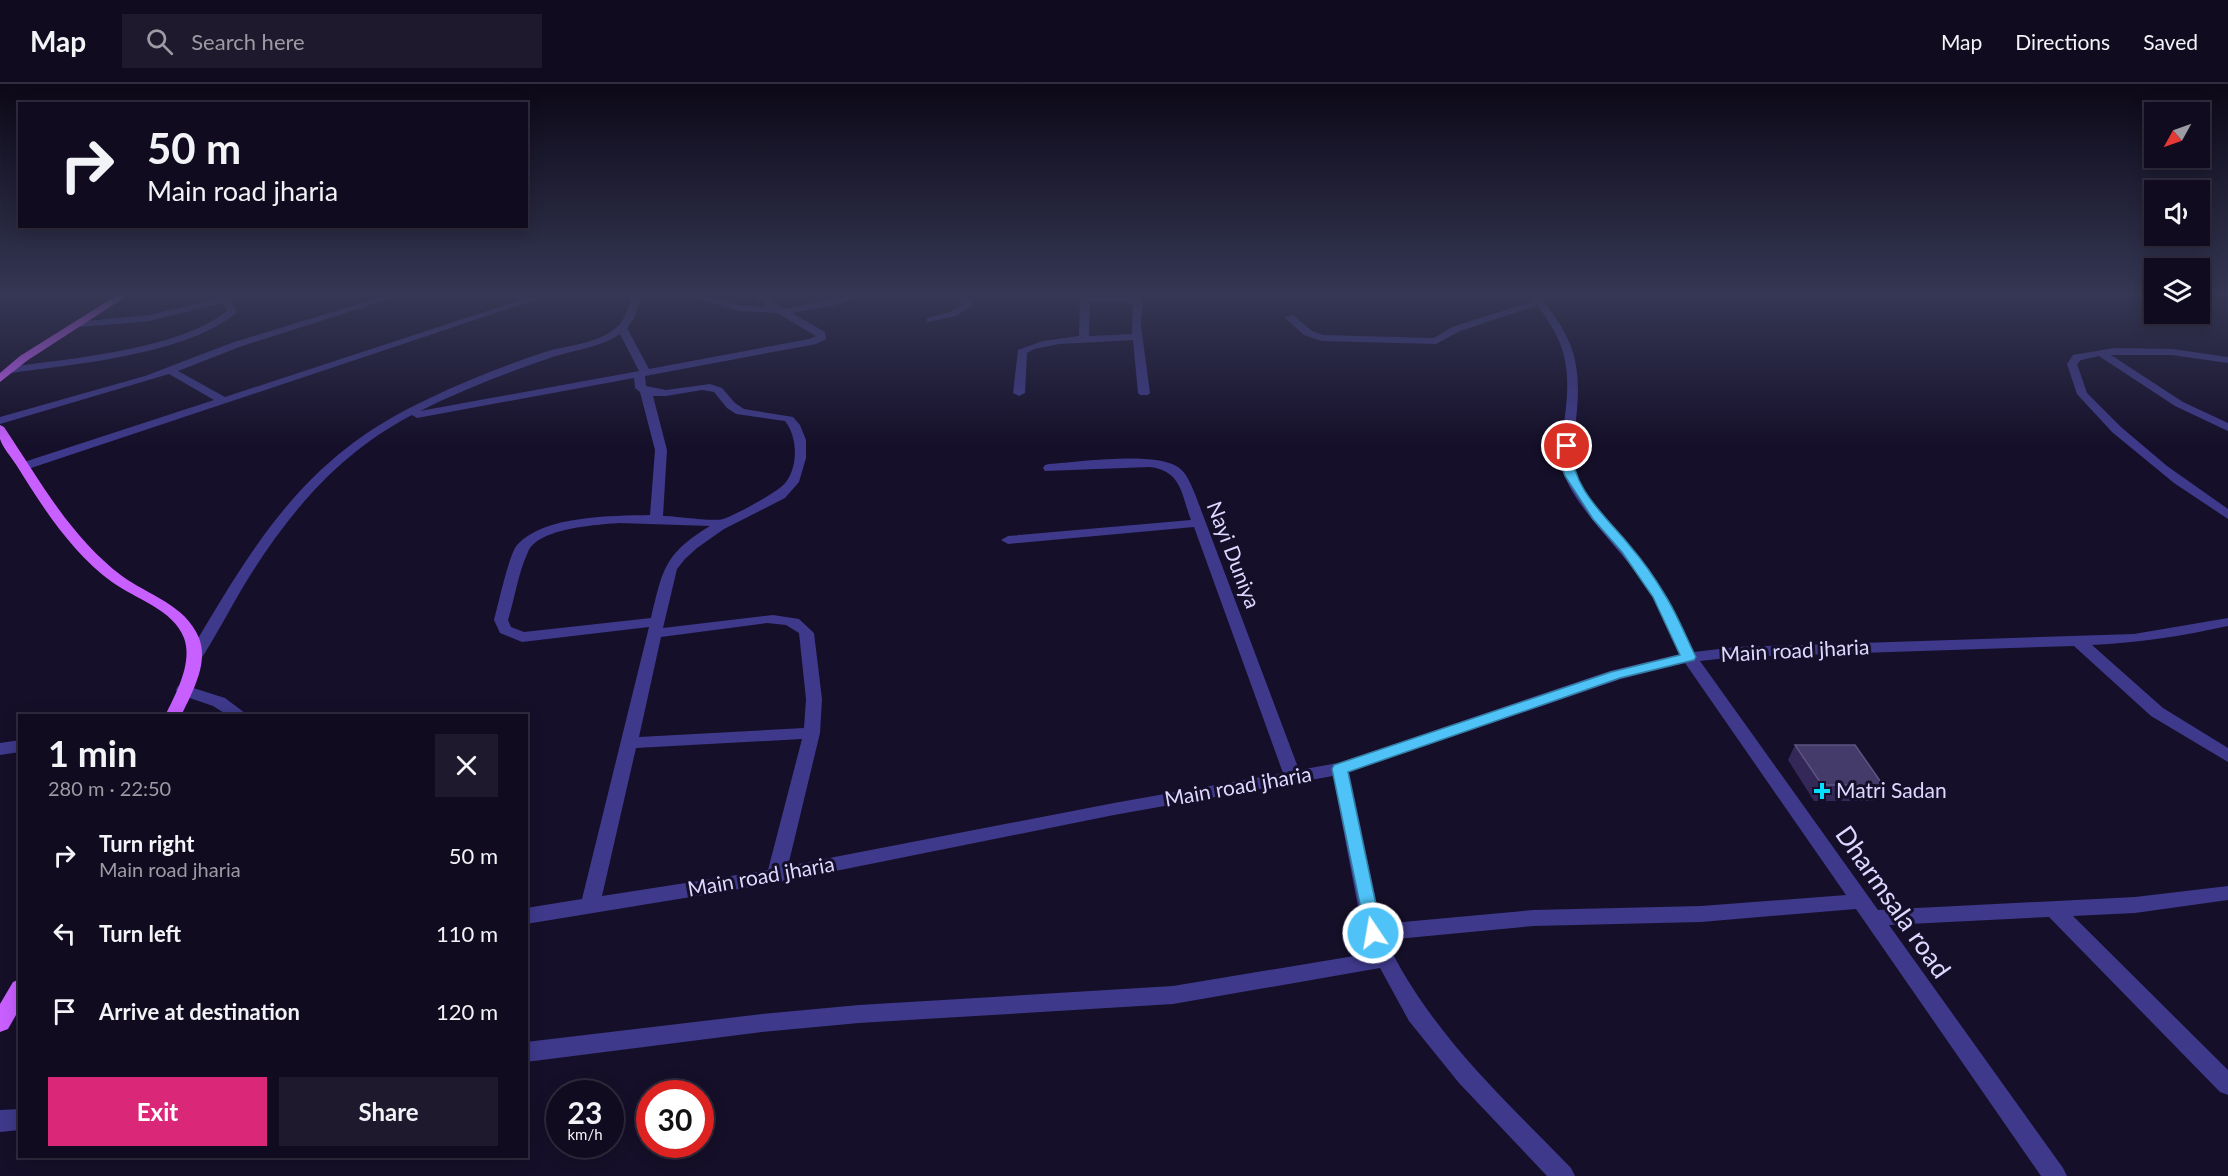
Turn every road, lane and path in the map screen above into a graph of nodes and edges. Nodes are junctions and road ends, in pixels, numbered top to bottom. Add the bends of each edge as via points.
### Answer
1 (45, 345) edge
2 (148, 345) edge
3 (236, 345) edge
4 (394, 345) edge
5 (580, 345) edge
6 (630, 345) edge
7 (796, 345) edge
8 (1039, 345) edge
9 (1138, 345) edge
10 (1568, 345) edge
11 (2102, 354) junction
12 (2228, 360) edge
13 (171, 371) junction
14 (4, 374) edge
15 (643, 374) junction
16 (646, 392) junction
17 (1019, 393) dead end
18 (1144, 393) dead end
19 (224, 401) junction
20 (397, 419) junction
21 (0, 421) edge
22 (2228, 427) edge
23 (0, 429) edge
24 (25, 466) junction
25 (1049, 468) dead end
26 (2228, 515) edge
27 (656, 519) junction
28 (1198, 523) junction
29 (727, 524) junction
30 (1008, 540) dead end
31 (2228, 622) edge
32 (655, 628) junction
33 (2078, 641) junction
34 (1689, 657) junction
35 (194, 659) junction
36 (184, 690) junction
37 (175, 714) edge
38 (238, 714) edge
39 (812, 733) junction
40 (629, 743) junction
41 (18, 746) edge
42 (0, 749) edge
43 (2228, 756) edge
44 (1340, 769) junction
45 (1293, 777) junction
46 (776, 876) junction
47 (2227, 894) edge
48 (1859, 901) junction
49 (590, 906) junction
50 (2054, 909) junction
51 (528, 917) edge
52 (1872, 918) junction
53 (1373, 933) junction
54 (1385, 959) junction
55 (17, 995) edge
56 (0, 1023) edge
57 (528, 1052) edge
58 (2228, 1085) edge
59 (18, 1119) edge
60 (0, 1121) edge
61 (1563, 1176) edge
62 (2055, 1176) edge

1 - 14 main road
2 - 14 street
3 - 13 street
4 - 19 street
5 - 20 street via 486,377
6 - 15 street
7 - 15 street
8 - 17 street via 1022,352
9 - 18 street
10 - 34 street, Dharmsala road via 1575,370 1566,462 1570,476 1660,596
11 - 12 street via 2153,352
11 - 22 street via 2180,404
11 - 26 street via 2073,360 2079,387 2086,398 2138,450
13 - 19 street
13 - 21 street
15 - 16 street via 641,388
15 - 20 street
16 - 27 street via 661,450
16 - 29 street via 711,387 742,412 781,416 793,422 801,445 790,487
19 - 24 street
20 - 35 street via 330,464 298,497 260,547
23 - 24 main road
24 - 35 main road via 83,550 116,579 180,620 191,639
25 - 28 street, Nayi Duniya via 1153,462 1166,465 1175,470 1182,482
27 - 29 street
27 - 32 street via 573,526 529,540 522,548 501,620 506,630 522,637
28 - 30 street
28 - 45 street, Nayi Duniya
29 - 32 street via 680,553 670,569
31 - 33 street, Main road jharia via 2134,639
32 - 39 street via 767,619 801,625 806,633 814,699
32 - 40 street
33 - 34 street, Main road jharia via 1736,652
33 - 43 street via 2157,711
34 - 44 street, Main road jharia via 1616,675
34 - 48 street, Dharmsala road
35 - 36 main road
36 - 37 main road
36 - 38 street via 219,702
39 - 40 street
39 - 46 street
40 - 49 street
41 - 42 street
44 - 45 street, Main road jharia
44 - 53 street
45 - 46 street, Main road jharia
46 - 49 street, Main road jharia
47 - 50 street via 2135,905
48 - 52 street, Dharmsala road
48 - 53 street via 1701,914 1533,918
49 - 51 street, Main road jharia
50 - 52 street
50 - 58 street
52 - 62 street, Dharmsala road
53 - 54 street
54 - 57 street via 1173,995 859,1014
54 - 61 street via 1417,1015 1467,1076
55 - 56 main road
59 - 60 street

